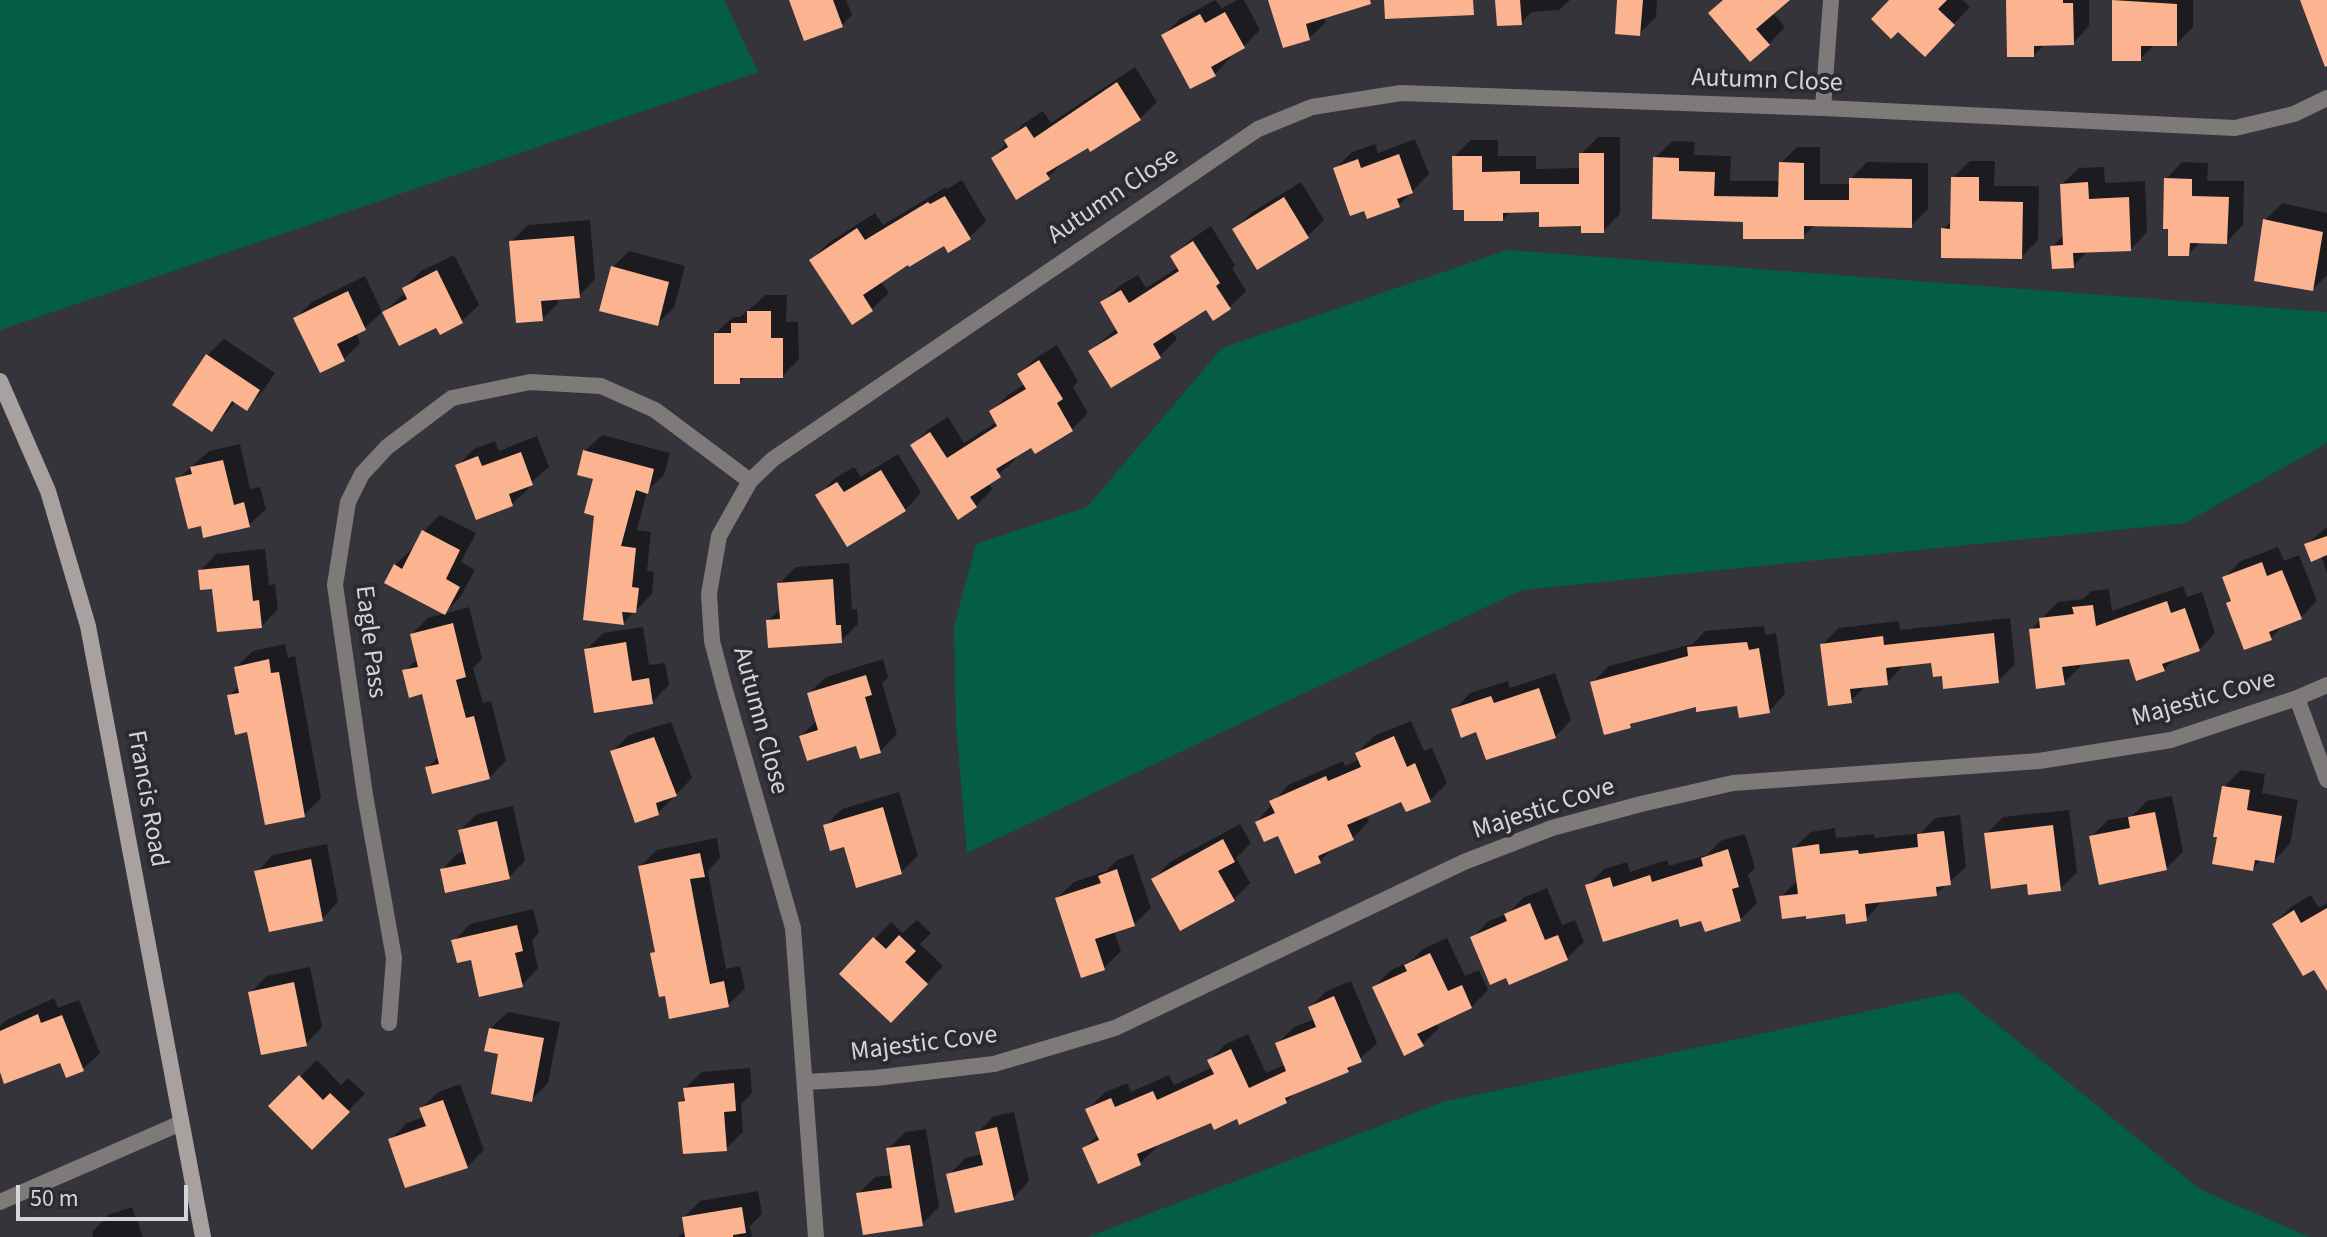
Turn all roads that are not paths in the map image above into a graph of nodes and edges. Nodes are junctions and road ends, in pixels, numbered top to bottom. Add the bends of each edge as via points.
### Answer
1 (1831, 0) edge
2 (2327, 98) edge
3 (1823, 108) junction
4 (0, 381) edge
5 (750, 481) junction
6 (2327, 685) edge
7 (2297, 698) junction
8 (2327, 780) edge
9 (389, 1023) dead end
10 (806, 1082) junction
11 (181, 1123) junction
12 (0, 1202) edge
13 (203, 1237) edge
14 (816, 1237) edge

1 - 3 street
2 - 3 street, Autumn Close via 2294,114 2235,128
3 - 5 street, Autumn Close via 1401,93 1312,107 1258,129 773,459
4 - 11 street, Francis Road via 48,491 88,626
5 - 9 street, Eagle Pass via 655,410 601,386 530,382 452,398 387,447 362,474 348,502 335,585 394,958
5 - 10 street, Autumn Close via 719,536 709,594 712,641 793,928
6 - 7 street, Majestic Cove
7 - 8 street
7 - 10 street, Majestic Cove via 2142,745 2039,761 1733,783 1641,804 1552,828 1464,862 1115,1028 994,1064
10 - 14 street, Autumn Close
11 - 12 street
11 - 13 street, Francis Road

